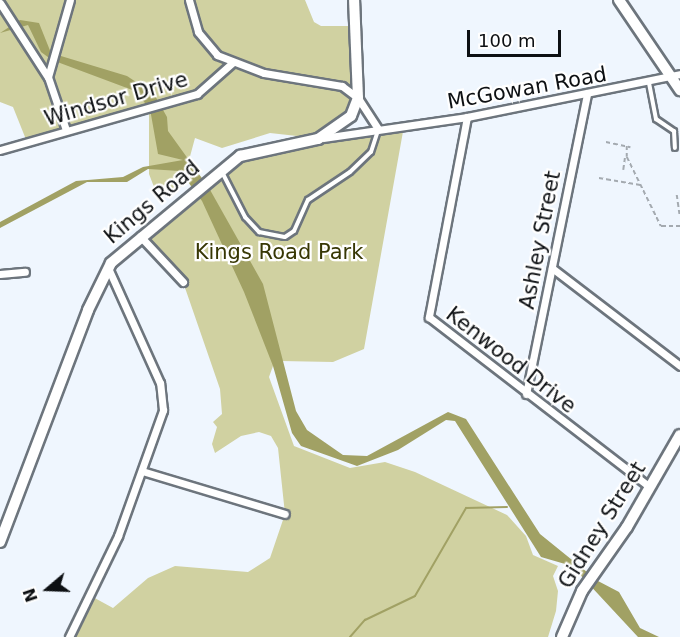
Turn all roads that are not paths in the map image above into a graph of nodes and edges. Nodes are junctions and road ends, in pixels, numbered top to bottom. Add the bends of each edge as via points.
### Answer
1 (70, 0) edge
2 (189, 0) edge
3 (354, 0) edge
4 (619, 0) edge
5 (0, 3) edge
6 (232, 63) junction
7 (676, 76) edge
8 (48, 77) junction
9 (649, 82) junction
10 (680, 90) edge
11 (587, 93) junction
12 (358, 98) junction
13 (467, 117) junction
14 (378, 129) junction
15 (66, 130) junction
16 (318, 139) junction
17 (675, 148) dead end
18 (0, 150) edge
19 (217, 173) junction
20 (140, 236) junction
21 (108, 268) junction
22 (552, 268) junction
23 (25, 272) dead end
24 (0, 274) edge
25 (183, 282) dead end
26 (680, 366) edge
27 (526, 394) junction
28 (680, 435) edge
29 (142, 471) junction
30 (650, 487) junction
31 (285, 514) dead end
32 (0, 542) edge
33 (69, 637) edge
34 (562, 637) edge

1 - 8 street
2 - 6 street via 198,32
3 - 12 street
4 - 7 street
5 - 8 street
6 - 12 street via 336,83
6 - 15 street, Windsor Drive via 205,90
7 - 9 street, McGowan Road
7 - 10 street
8 - 15 street
9 - 11 street, McGowan Road
9 - 17 lane via 656,120 674,131
11 - 13 street, McGowan Road
11 - 22 street, Ashley Street
12 - 14 street
12 - 16 street, Kings Road via 342,126
13 - 14 street, McGowan Road
13 - 27 street, Kenwood Drive via 429,316
14 - 16 street, McGowan Road
14 - 19 lane via 371,152 351,172 308,200 294,231 285,237 259,232
15 - 18 street, Windsor Drive
16 - 19 street, Kings Road via 250,152
19 - 20 street, Kings Road
20 - 21 street, Kings Road
20 - 25 street
21 - 29 street via 163,393 160,421
21 - 32 street, Kings Road
22 - 26 street
22 - 27 street, Ashley Street
23 - 24 street
27 - 30 street, Kenwood Drive
28 - 30 street, Gidney Street
29 - 31 street
29 - 33 street via 104,569
30 - 34 street, Gidney Street via 582,591

